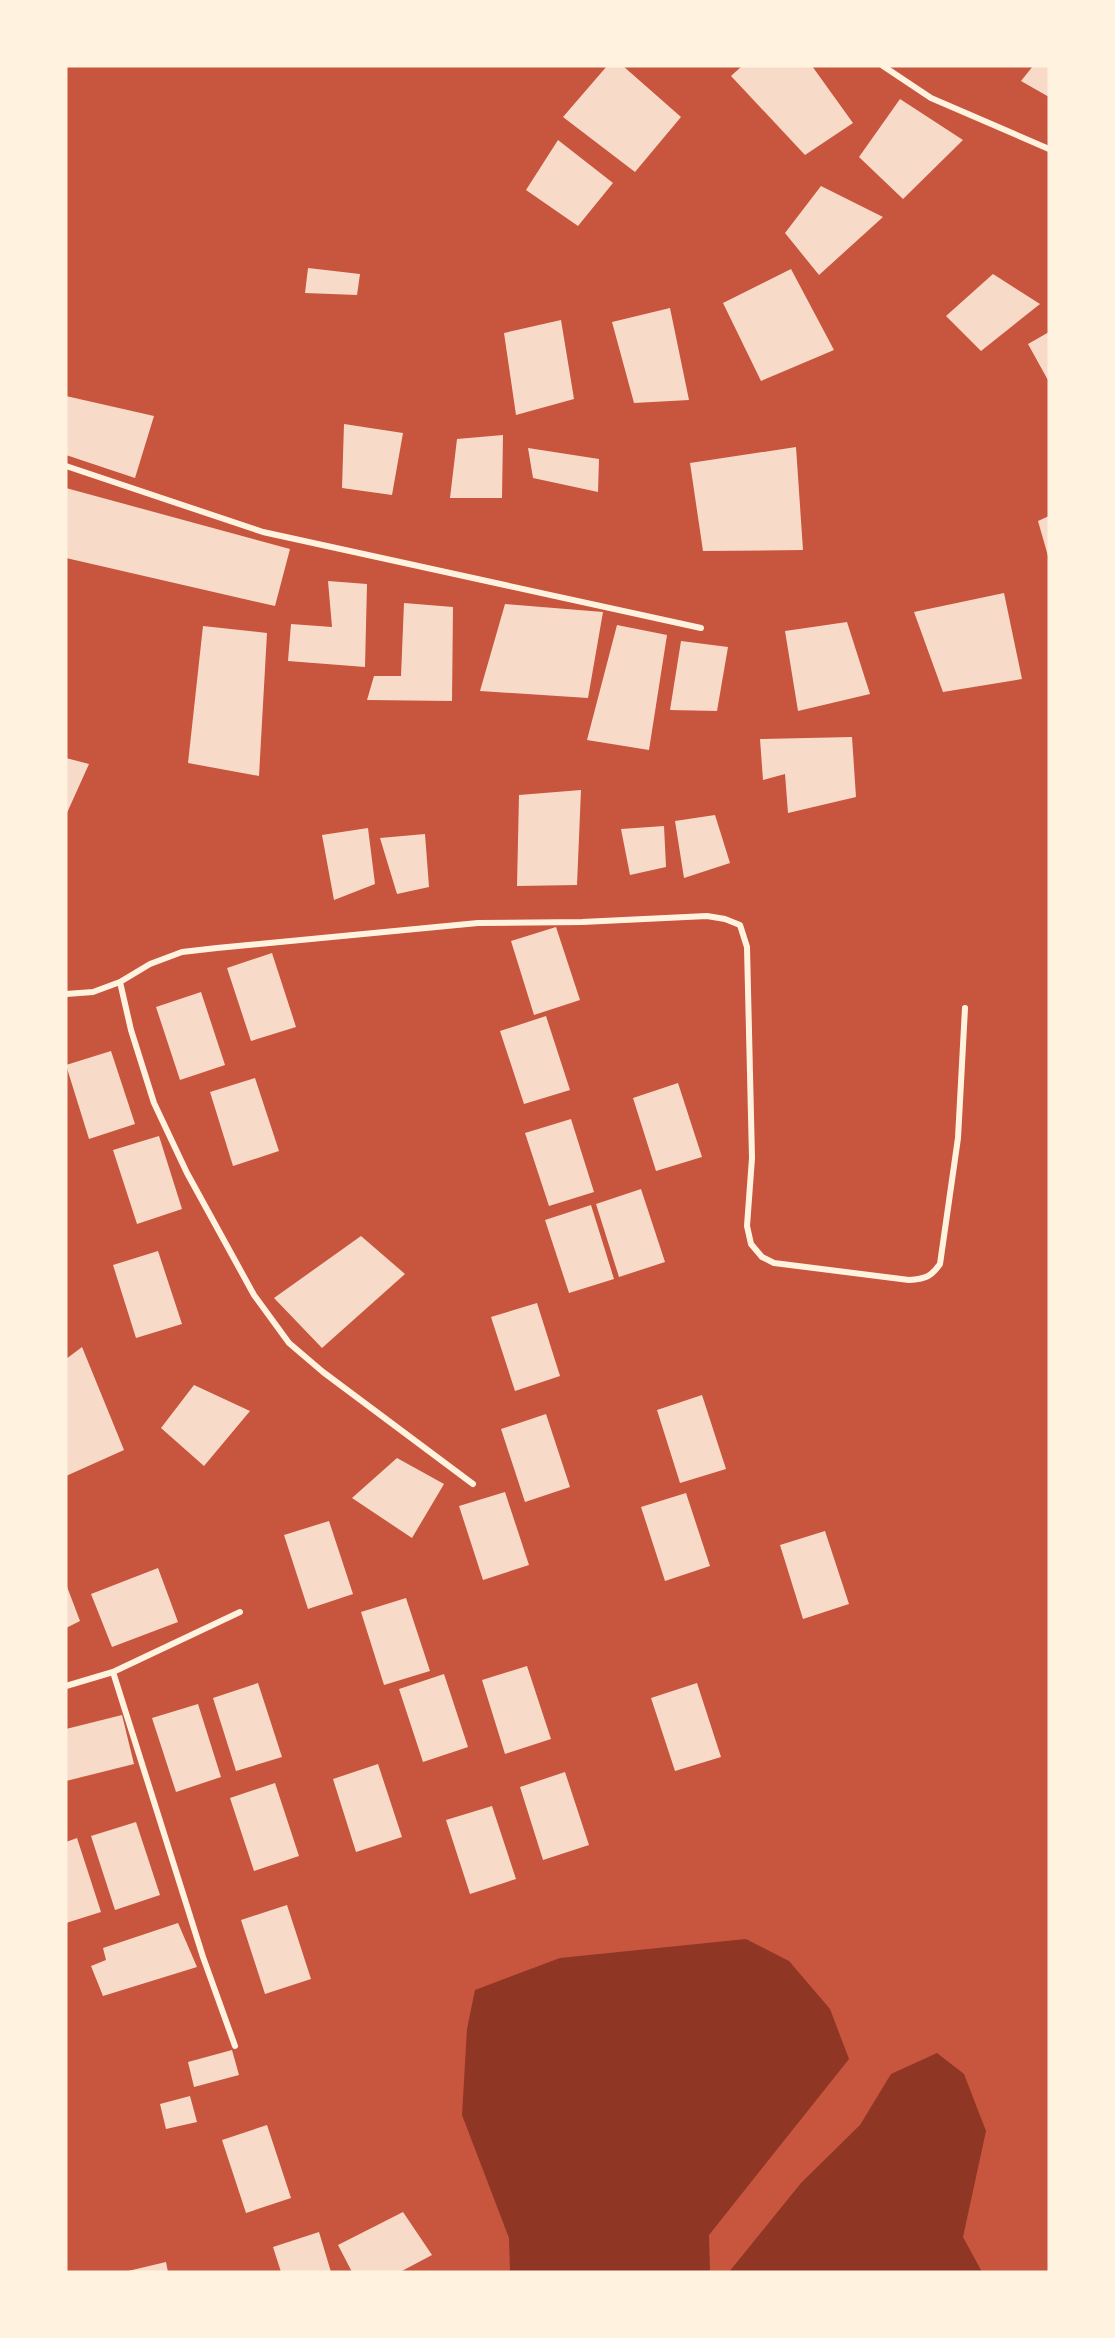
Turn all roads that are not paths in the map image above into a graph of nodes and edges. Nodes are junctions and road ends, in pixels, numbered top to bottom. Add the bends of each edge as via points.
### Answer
1 (883, 66) edge
2 (1049, 149) edge
3 (66, 466) edge
4 (701, 628) dead end
5 (120, 982) junction
6 (66, 993) edge
7 (965, 1008) dead end
8 (473, 1484) dead end
9 (240, 1612) dead end
10 (113, 1672) junction
11 (66, 1686) edge
12 (235, 2046) dead end

1 - 2 street via 931,98
3 - 4 street via 263,532
5 - 6 street via 93,992
5 - 7 street via 150,964 182,952 217,948 478,923 707,916 726,919 741,925 747,947 752,1158 747,1226 751,1244 762,1257 774,1263 909,1280 932,1275 940,1264 958,1138
5 - 8 street via 154,1103 187,1173 254,1294 289,1342 323,1372
9 - 10 street
10 - 11 street
10 - 12 street

